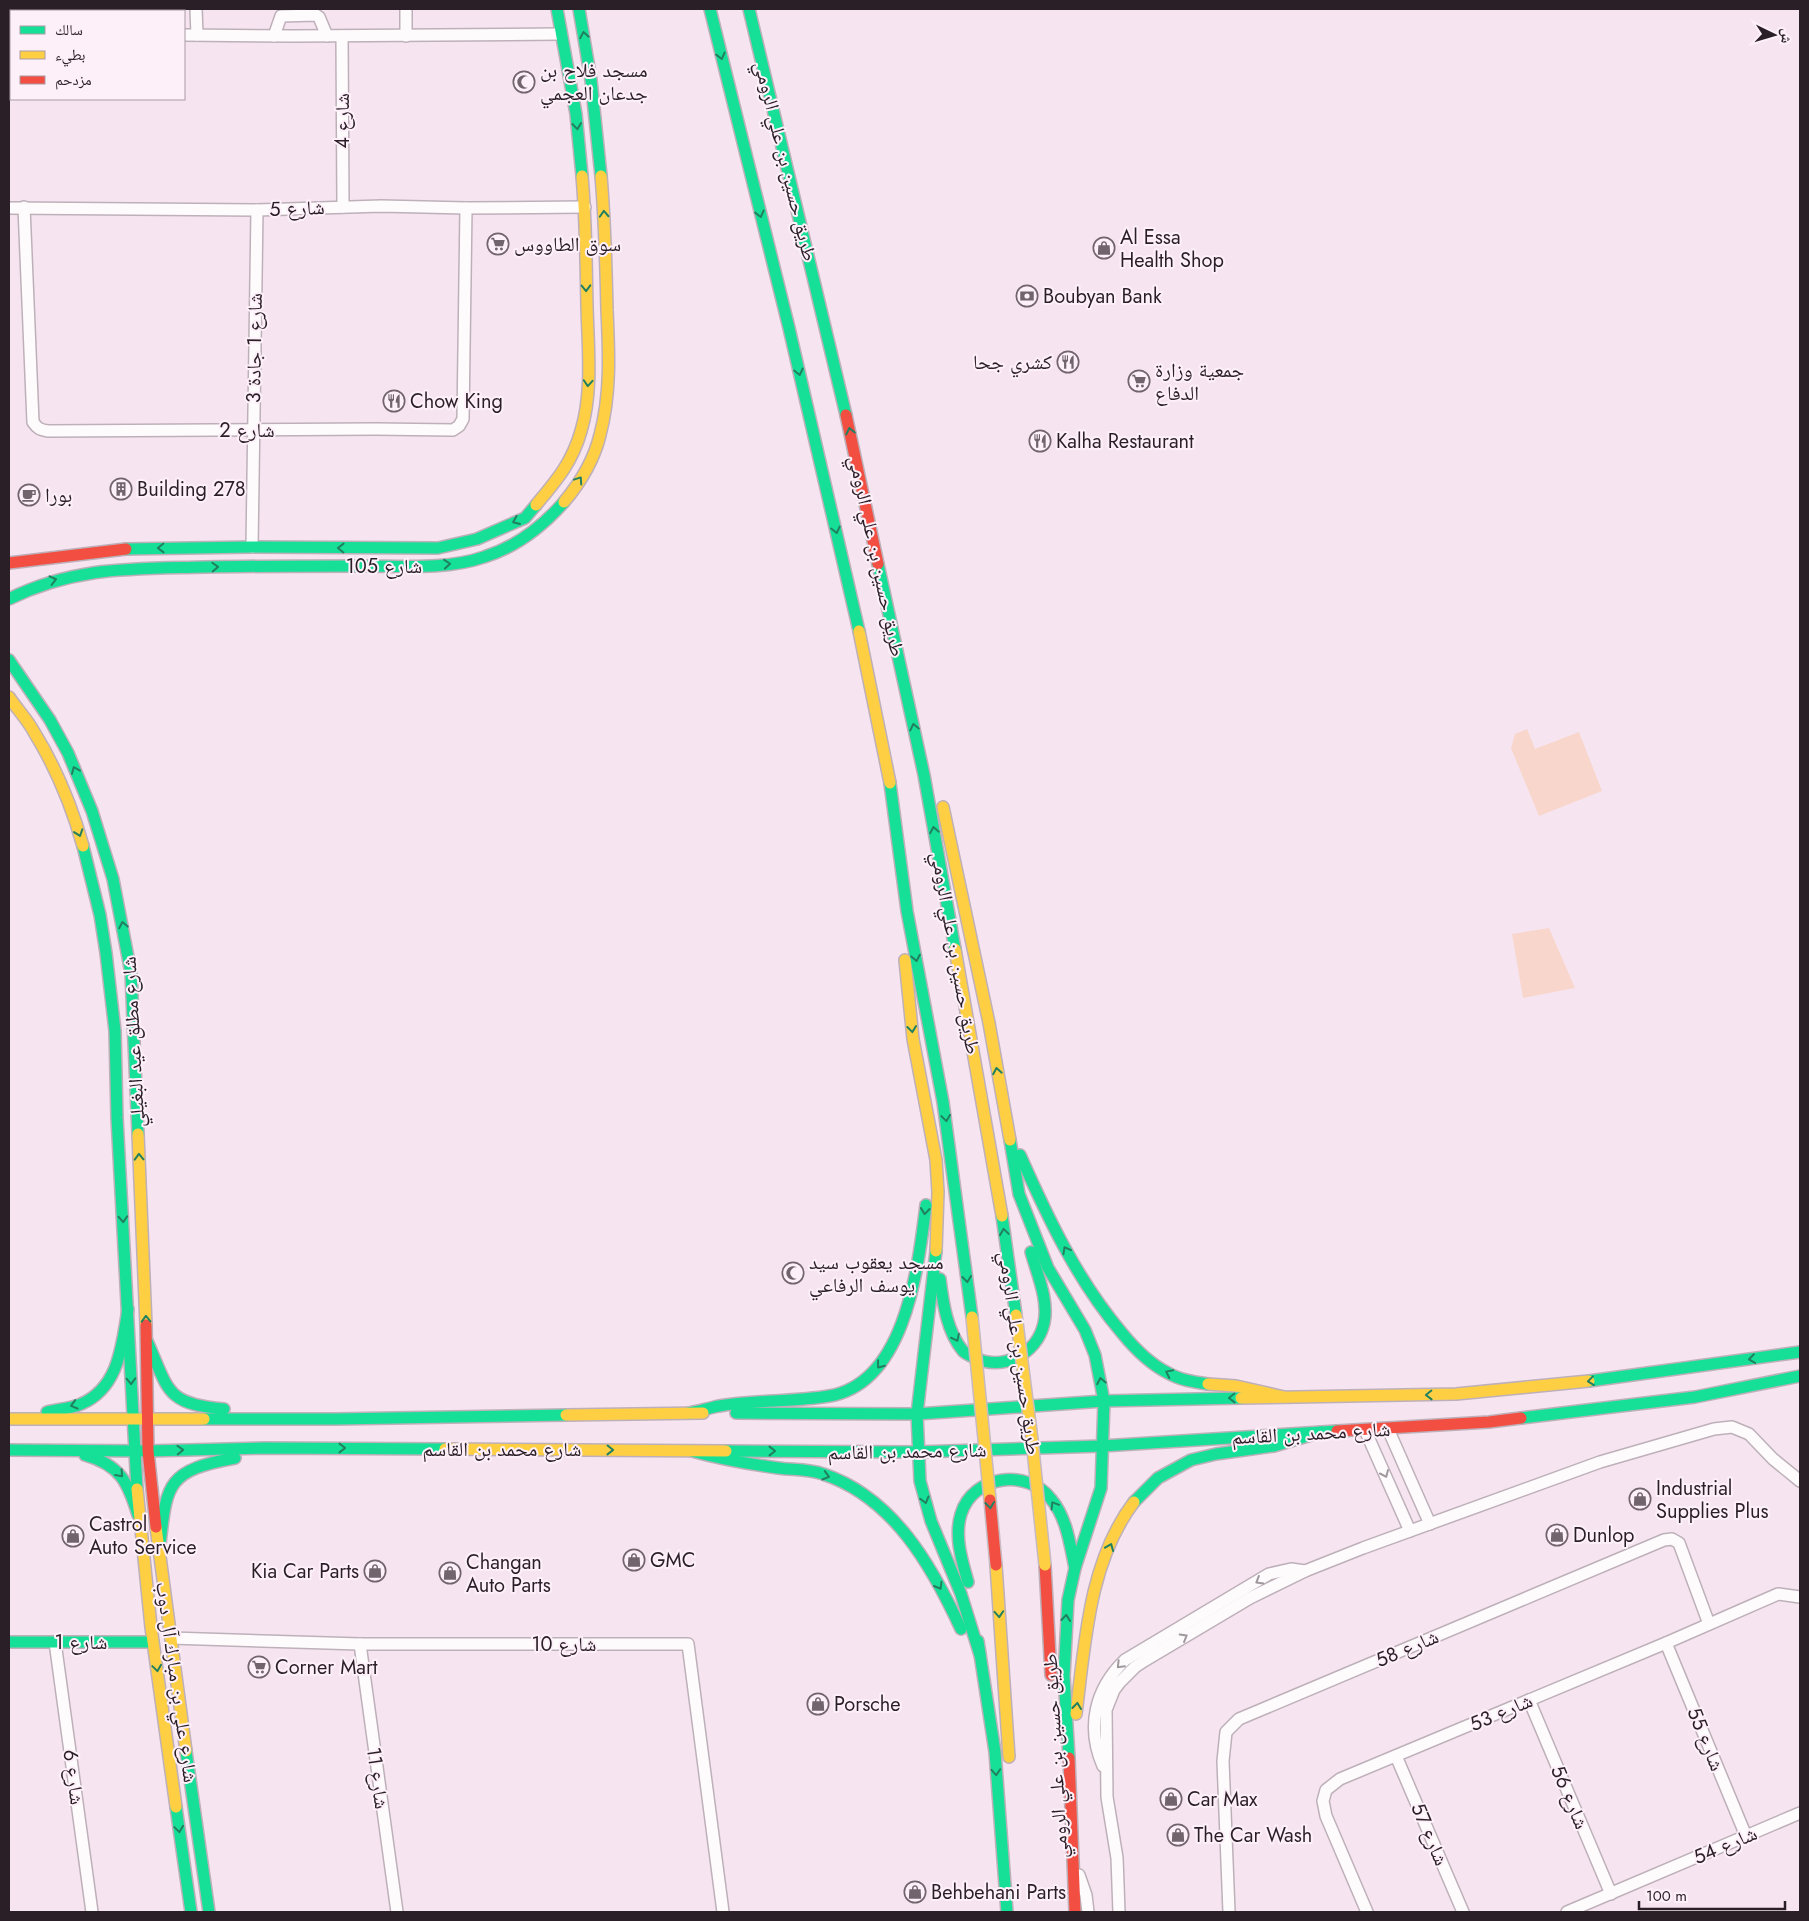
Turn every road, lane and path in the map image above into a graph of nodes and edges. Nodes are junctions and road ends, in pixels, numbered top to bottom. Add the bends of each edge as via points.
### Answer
1 (196, 9) edge
2 (406, 9) edge
3 (557, 9) edge
4 (579, 9) edge
5 (710, 9) edge
6 (749, 9) edge
7 (309, 12) edge
8 (196, 34) junction
9 (561, 34) junction
10 (185, 35) edge
11 (274, 36) junction
12 (327, 36) junction
13 (342, 36) junction
14 (406, 36) junction
15 (24, 207) junction
16 (343, 207) junction
17 (584, 207) junction
18 (9, 208) edge
19 (466, 208) junction
20 (257, 210) junction
21 (608, 332) junction
22 (587, 334) junction
23 (252, 430) junction
24 (252, 547) junction
25 (405, 549) junction
26 (9, 563) edge
27 (405, 566) junction
28 (9, 599) edge
29 (9, 660) edge
30 (9, 697) edge
31 (924, 775) junction
32 (908, 910) junction
33 (112, 1002) junction
34 (136, 1097) junction
35 (1005, 1119) junction
36 (931, 1128) junction
37 (1019, 1194) junction
38 (936, 1257) junction
39 (128, 1309) junction
40 (147, 1341) junction
41 (1800, 1352) edge
42 (1800, 1376) edge
43 (1760, 1384) junction
44 (1800, 1387) edge
45 (1284, 1397) junction
46 (1104, 1401) junction
47 (690, 1413) junction
48 (916, 1414) junction
49 (407, 1418) junction
50 (9, 1419) edge
51 (24, 1419) junction
52 (132, 1420) junction
53 (148, 1420) junction
54 (1388, 1429) junction
55 (1365, 1430) junction
56 (1321, 1432) junction
57 (1102, 1446) junction
58 (265, 1448) junction
59 (9, 1450) edge
60 (60, 1450) junction
61 (134, 1451) junction
62 (148, 1451) junction
63 (692, 1451) junction
64 (917, 1452) junction
65 (1800, 1481) edge
66 (138, 1515) junction
67 (1430, 1524) junction
68 (1410, 1531) junction
69 (159, 1552) junction
70 (1075, 1568) junction
71 (1800, 1597) edge
72 (1709, 1624) junction
73 (170, 1638) junction
74 (9, 1642) edge
75 (55, 1642) junction
76 (153, 1642) junction
77 (1666, 1643) junction
78 (360, 1644) junction
79 (980, 1655) junction
80 (1052, 1684) dead end
81 (1529, 1700) junction
82 (995, 1752) junction
83 (1069, 1754) junction
84 (1396, 1756) junction
85 (1010, 1773) dead end
86 (1800, 1813) edge
87 (1746, 1836) junction
88 (1073, 1864) junction
89 (1063, 1892) dead end
90 (1611, 1894) junction
91 (92, 1912) edge
92 (191, 1912) edge
93 (210, 1912) edge
94 (396, 1912) edge
95 (723, 1912) edge
96 (1007, 1912) edge
97 (1064, 1912) edge
98 (1075, 1912) edge
99 (1088, 1912) edge
100 (1119, 1912) edge
101 (1229, 1912) edge
102 (1367, 1912) edge
103 (1463, 1912) edge
104 (1567, 1912) edge

1 - 8 street
2 - 14 street
3 - 9 main road, شارع 105
21 -> 4 main road, شارع 105 via 602,176 591,77
5 -> 32 main road, طريق حسين بن علي الرومي via 861,639 891,789
31 -> 6 main road, طريق حسين بن علي الرومي via 835,365
7 - 11 street via 282,16
7 - 12 street via 319,16
8 - 10 street
8 - 11 street
9 - 14 street
9 -> 17 main road, شارع 105 via 576,114
11 - 12 street
12 - 13 street
13 - 14 street
13 - 16 street, شارع 4
15 - 18 street, شارع 5
15 - 20 street, شارع 5
15 - 23 street, شارع 2 via 33,422 36,427 48,431
16 - 19 street, شارع 5
16 - 20 street, شارع 5
17 - 19 street, شارع 5
17 -> 22 main road, شارع 105
19 - 23 street, شارع 2 via 463,418 459,426 453,430
20 - 23 street, شارع 1 جادة 3
21 - 22 main road via 597,339
27 -> 21 main road, شارع 105 via 450,565 484,558 513,545 544,523 569,495 585,472 599,439 607,407
22 -> 25 main road, شارع 105 via 587,402 581,431 561,476 525,518 477,539 438,548
23 - 24 street, شارع 1 جادة 3
25 -> 24 main road, شارع 105
24 -> 26 main road, شارع 105 via 138,548
25 - 27 main road via 408,556
28 -> 27 main road, شارع 105 via 48,581 89,572 256,565
34 -> 29 main road, شارع مطلق عيد البغيلي via 131,973 126,938 98,826 51,720
30 -> 33 main road, شارع مطلق عيد البغيلي via 33,730 80,834 106,940
35 -> 31 main road via 989,1023 944,809
80 -> 31 main road, طريق حسين بن علي الرومي, bridge via 1045,1566 1016,1314 998,1188
32 -> 36 main road via 907,986 913,1039
32 -> 85 main road, طريق حسين بن علي الرومي, bridge via 943,1102 972,1317 996,1565
33 - 34 main road via 121,1016 124,1090 126,1095
33 -> 39 main road, شارع مطلق عيد البغيلي
40 -> 34 main road, شارع مطلق عيد البغيلي
35 - 37 main road
45 -> 35 main road via 1236,1386 1184,1380 1160,1369 1140,1352 1103,1309 1072,1261
36 - 38 main road via 938,1192
36 -> 47 main road via 919,1255 899,1326 881,1365 862,1383 838,1394 720,1406
38 -> 37 main road via 946,1312 954,1338 965,1353 983,1362 1003,1363 1021,1356 1036,1342 1044,1324 1044,1304
46 -> 37 main road via 1095,1356 1085,1330 1048,1268
38 - 48 main road
39 -> 51 main road via 118,1362 100,1392 81,1404
39 -> 52 main road, شارع مطلق عيد البغيلي
40 - 49 main road via 168,1391 191,1406
40 - 53 main road, شارع مطلق عيد البغيلي
41 -> 45 main road, شارع محمد بن القاسم via 1590,1381 1456,1394
42 - 43 main road, شارع محمد بن القاسم
43 - 44 main road
43 - 54 main road, شارع محمد بن القاسم via 1695,1397 1489,1422
45 -> 46 main road, شارع محمد بن القاسم
46 - 48 main road, شارع محمد بن القاسم
46 - 57 main road
47 - 48 main road, شارع محمد بن القاسم
47 - 49 main road, شارع محمد بن القاسم
48 - 64 main road
49 - 53 main road, شارع محمد بن القاسم
50 - 51 main road, شارع محمد بن القاسم
51 - 52 main road, شارع محمد بن القاسم
52 - 53 main road, شارع محمد بن القاسم
52 - 61 main road, شارع مطلق عيد البغيلي
53 - 62 main road, شارع مطلق عيد البغيلي
54 - 55 main road, شارع محمد بن القاسم
54 - 67 street
55 - 56 main road, شارع محمد بن القاسم
55 -> 68 street
56 - 57 main road, شارع محمد بن القاسم
83 -> 56 main road via 1090,1609 1110,1546 1132,1504 1161,1476 1190,1461 1215,1454 1274,1447
57 - 64 main road, شارع محمد بن القاسم
57 - 70 main road via 1101,1488
62 -> 58 main road, شارع محمد بن القاسم
58 -> 63 main road, شارع محمد بن القاسم
58 - 69 main road via 195,1466 185,1472 168,1494
59 - 60 main road, شارع محمد بن القاسم
60 - 61 main road, شارع محمد بن القاسم
60 -> 66 main road via 105,1461 117,1469 128,1486
61 - 62 main road, شارع محمد بن القاسم
61 - 66 main road, شارع علي بن مبارك آل دوب
62 - 69 main road, شارع علي بن مبارك آل دوب
63 -> 64 main road, شارع محمد بن القاسم
63 -> 82 main road via 838,1479 857,1489 886,1512 921,1556 952,1608 961,1628
64 -> 79 main road via 920,1481 929,1514 961,1594
65 - 67 street via 1749,1434 1723,1426 1600,1462
66 - 76 main road, شارع علي بن مبارك آل دوب
67 - 68 street
68 - 100 street via 1305,1571 1250,1598 1126,1674 1114,1690 1106,1710 1105,1771 1117,1858
69 - 73 main road, شارع علي بن مبارك آل دوب
70 -> 79 main road via 1056,1508 1047,1494 1033,1483 1016,1478 1000,1479 984,1485 970,1496 958,1528
83 -> 70 main road via 1064,1637
71 - 72 street, شارع 53 via 1778,1594
72 - 77 street, شارع 53
72 - 101 street, شارع 58 via 1679,1544 1672,1539 1664,1540 1239,1719 1226,1732 1222,1761
73 - 78 street, شارع 10
73 - 93 main road, شارع علي بن مبارك آل دوب
74 - 75 main road, شارع 1
75 - 76 main road, شارع 1
75 - 91 street, شارع 6
76 -> 92 main road, شارع علي بن مبارك آل دوب
77 - 81 street, شارع 53
77 - 87 street, شارع 55
78 - 94 street, شارع 11
78 - 95 street, شارع 10 via 688,1644
79 - 82 main road
81 - 84 street, شارع 53
81 - 90 street, شارع 56
82 -> 96 main road
83 - 88 main road
84 - 102 street, شارع 53 via 1340,1779 1326,1790 1323,1801 1326,1816
84 - 103 street, شارع 57
86 - 87 street, شارع 54
87 - 90 street, شارع 54
88 - 98 main road
88 - 99 street via 1083,1884
89 - 97 main road
90 - 104 street, شارع 54

